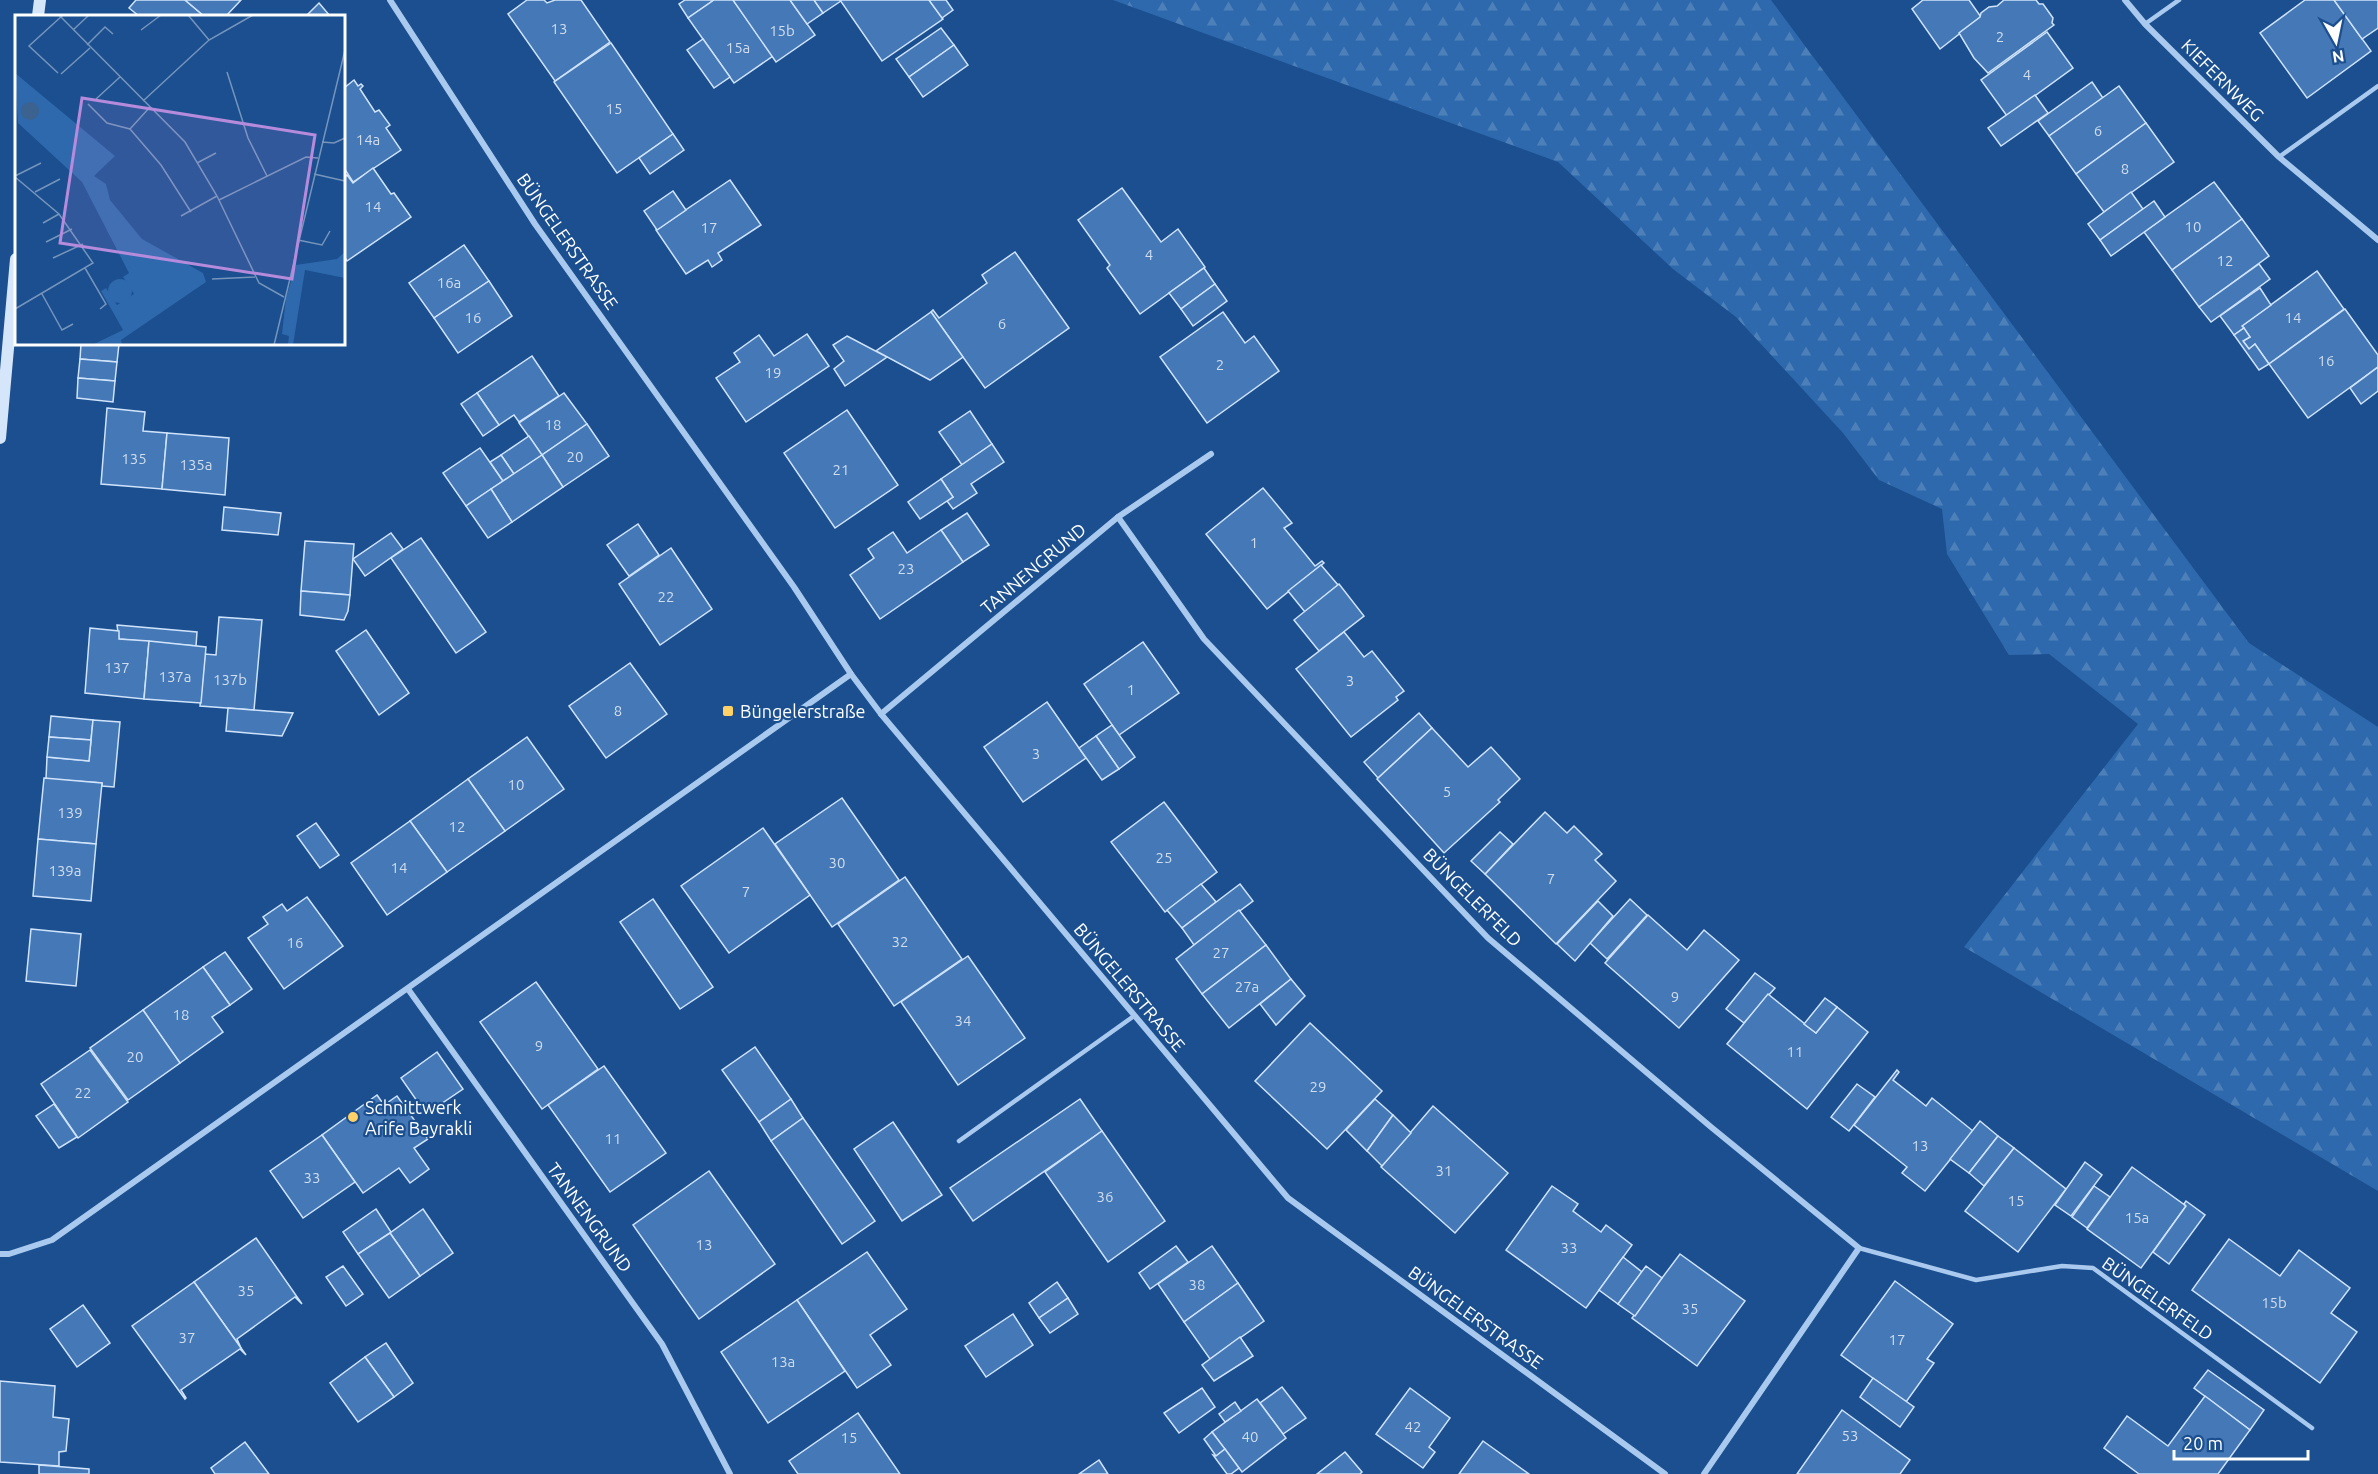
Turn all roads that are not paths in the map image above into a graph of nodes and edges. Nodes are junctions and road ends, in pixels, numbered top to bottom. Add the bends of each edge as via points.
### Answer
1 (39, 0) edge
2 (390, 0) edge
3 (2125, 0) edge
4 (2179, 0) edge
5 (38, 15) edge
6 (2145, 24) junction
7 (2378, 86) edge
8 (2279, 157) junction
9 (2378, 240) edge
10 (15, 269) edge
11 (1, 403) edge
12 (0, 438) edge
13 (1212, 454) dead end
14 (1118, 517) junction
15 (851, 674) junction
16 (881, 714) junction
17 (408, 989) junction
18 (1134, 1016) junction
19 (958, 1141) dead end
20 (1859, 1248) junction
21 (0, 1254) edge
22 (2312, 1428) dead end
23 (730, 1474) edge
24 (1665, 1474) edge
25 (1704, 1474) edge

1 - 5 street
2 - 15 street, BÜNGELERSTRASSE via 535,224 794,587
3 - 6 street, KIEFERNWEG
4 - 6 lane
6 - 8 street, KIEFERNWEG
7 - 8 lane
8 - 9 street, KIEFERNWEG
10 - 11 street
11 - 12 street
13 - 14 street, TANNENGRUND
14 - 16 street, TANNENGRUND
14 - 20 street, BÜNGELERFELD via 1204,639 1488,938
15 - 16 street, BÜNGELERSTRASSE
15 - 17 street
16 - 18 street, BÜNGELERSTRASSE
17 - 21 street via 52,1240
17 - 23 street, TANNENGRUND via 662,1344
18 - 19 lane
18 - 24 street, BÜNGELERSTRASSE via 1288,1198
20 - 22 lane, BÜNGELERFELD via 1976,1280 2062,1266 2093,1268
20 - 25 street

